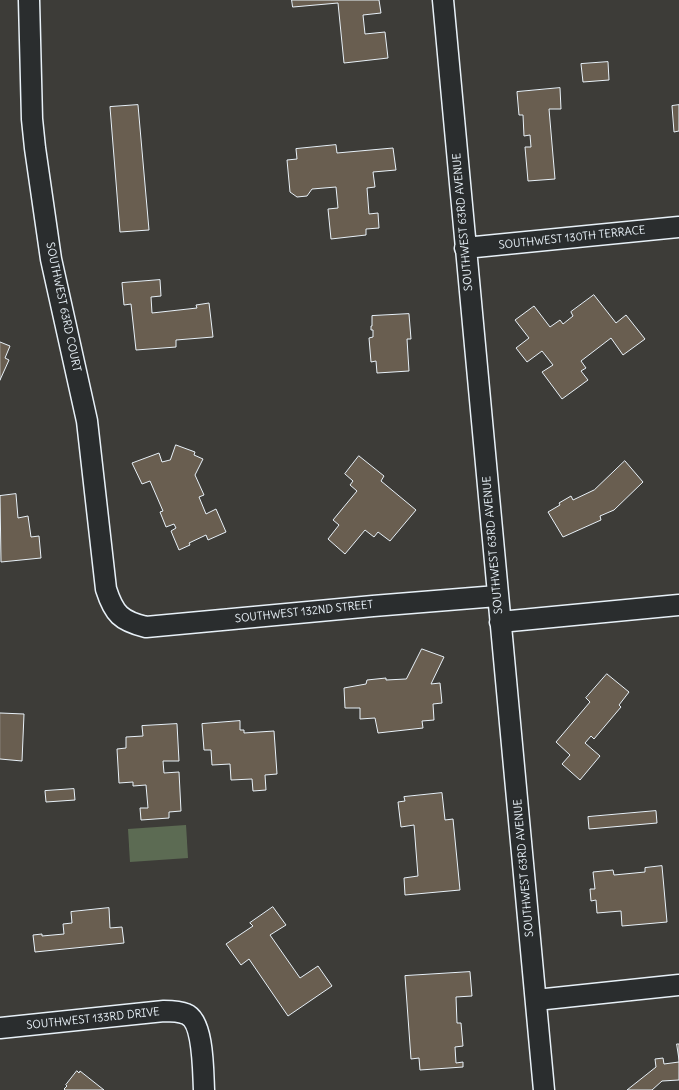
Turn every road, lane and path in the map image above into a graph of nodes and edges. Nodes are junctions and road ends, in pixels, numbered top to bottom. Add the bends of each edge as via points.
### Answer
1 (29, 0) edge
2 (443, 0) edge
3 (679, 227) edge
4 (465, 248) junction
5 (497, 596) junction
6 (679, 605) edge
7 (116, 611) joint
8 (500, 622) junction
9 (679, 984) edge
10 (536, 1000) junction
11 (0, 1028) edge
12 (204, 1090) edge
13 (544, 1090) edge

1 - 7 street, SOUTHWEST 63RD COURT via 32,119 39,180 61,307 87,420 105,584
2 - 4 street, SOUTHWEST 63RD AVENUE
3 - 4 street, SOUTHWEST 130TH TERRACE
4 - 5 street, SOUTHWEST 63RD AVENUE
5 - 7 street, SOUTHWEST 132ND STREET via 146,627 128,622
5 - 8 street, SOUTHWEST 63RD AVENUE
6 - 8 street
8 - 10 street, SOUTHWEST 63RD AVENUE
9 - 10 street
10 - 13 street, SOUTHWEST 63RD AVENUE
11 - 12 street, SOUTHWEST 133RD DRIVE via 164,1011 186,1014 197,1027

